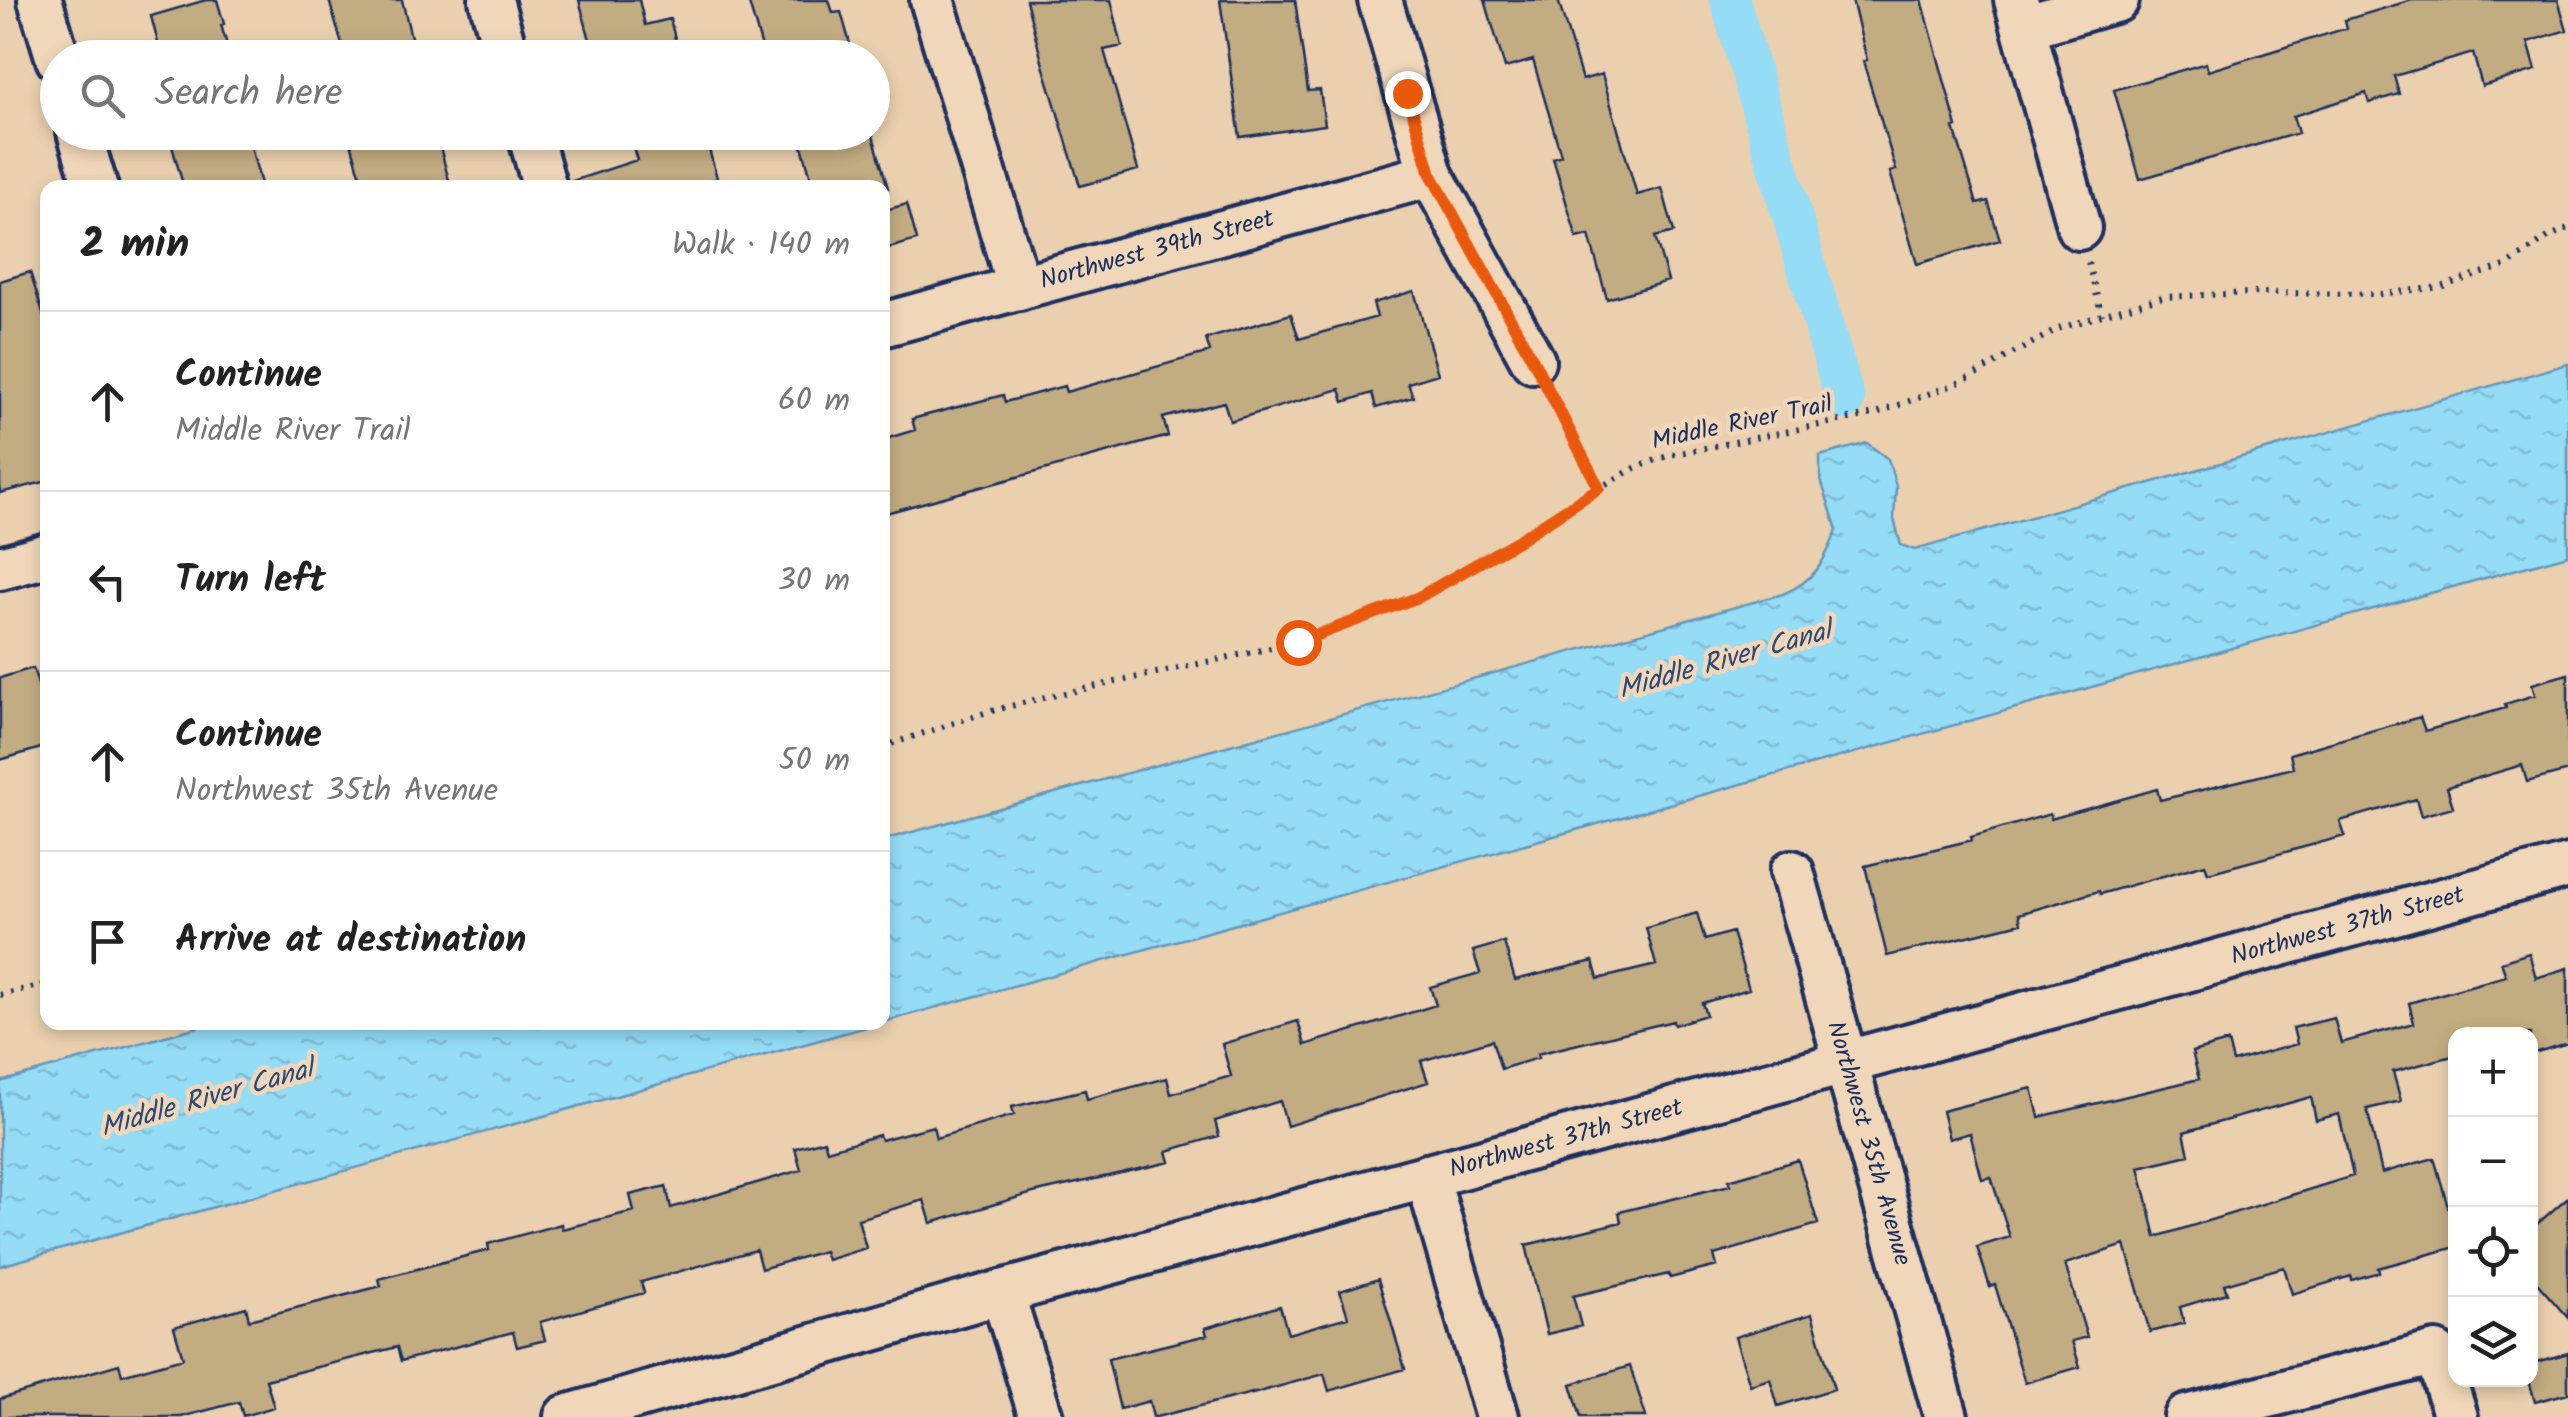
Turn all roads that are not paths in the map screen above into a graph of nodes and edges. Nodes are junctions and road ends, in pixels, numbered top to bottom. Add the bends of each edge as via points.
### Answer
1 (40, 0) edge
2 (490, 0) edge
3 (932, 0) edge
4 (1380, 0) edge
5 (2118, 0) edge
6 (2020, 14) edge
7 (52, 40) edge
8 (502, 40) edge
9 (84, 150) edge
10 (534, 150) edge
11 (1431, 174) junction
12 (94, 180) edge
13 (543, 180) edge
14 (2079, 228) road end
15 (1019, 288) junction
16 (890, 323) edge
17 (1533, 360) road end
18 (40, 556) edge
19 (0, 568) edge
20 (2568, 866) edge
21 (1792, 872) dead end
22 (1844, 1062) junction
23 (1426, 1176) junction
24 (1002, 1292) junction
25 (566, 1417) edge
26 (1041, 1417) edge
27 (1497, 1417) edge
28 (1946, 1417) edge
29 (2186, 1417) edge
30 (2456, 1417) edge

1 - 7 street
2 - 8 street
3 - 15 street
4 - 11 street
5 - 6 street
6 - 14 street
9 - 12 street
10 - 13 street
11 - 15 street, Northwest 39th Street
11 - 17 street
15 - 16 street, Northwest 39th Street
18 - 19 street
20 - 22 street, Northwest 37th Street
21 - 22 street, Northwest 35th Avenue
22 - 23 street, Northwest 37th Street
22 - 28 street, Northwest 35th Avenue
23 - 24 street, Northwest 37th Street
23 - 27 street
24 - 25 street, Northwest 37th Street
24 - 26 street
29 - 30 street via 2436,1353

